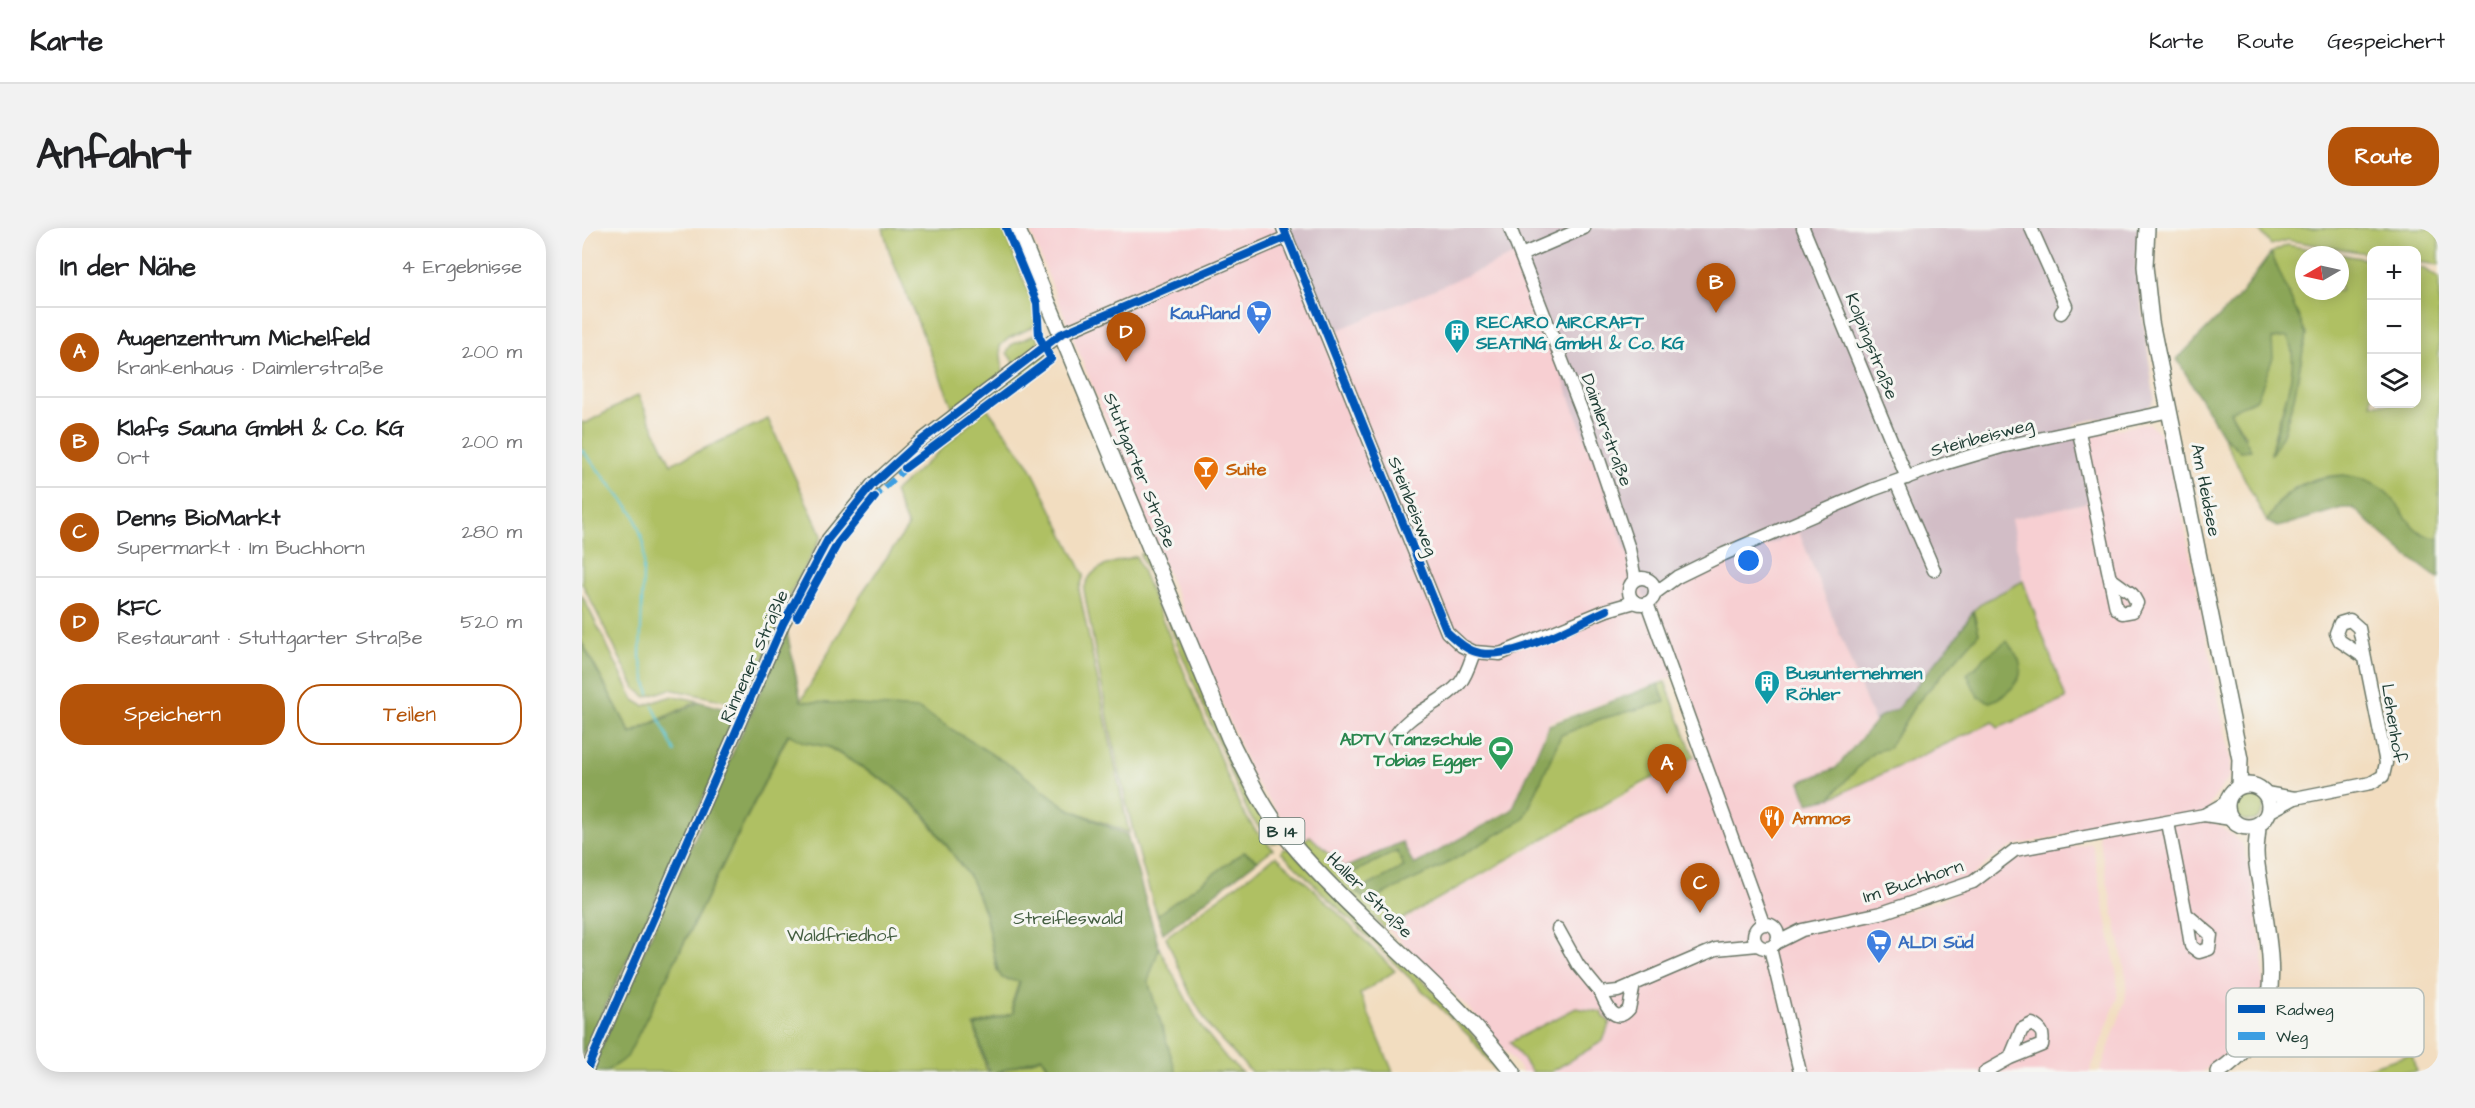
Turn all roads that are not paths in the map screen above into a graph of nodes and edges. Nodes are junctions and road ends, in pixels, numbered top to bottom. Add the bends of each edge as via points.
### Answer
1 (1017, 228) edge
2 (1510, 228) edge
3 (1584, 228) edge
4 (1803, 228) edge
5 (2031, 228) edge
6 (2147, 228) edge
7 (1285, 233) edge
8 (1521, 255) junction
9 (2061, 313) dead end
10 (1061, 334) junction
11 (2170, 411) junction
12 (2079, 432) junction
13 (1901, 480) junction
14 (1934, 570) dead end
15 (2110, 578) dead end
16 (1632, 584) junction
17 (1647, 595) junction
18 (1607, 610) junction
19 (1184, 629) joint
20 (1474, 652) junction
21 (2364, 657) dead end
22 (1394, 738) dead end
23 (2253, 788) junction
24 (2295, 798) junction
25 (2227, 802) junction
26 (2269, 812) junction
27 (2204, 815) junction
28 (2231, 819) junction
29 (2168, 823) junction
30 (2252, 826) junction
31 (2186, 914) dead end
32 (1764, 927) junction
33 (1558, 928) dead end
34 (1802, 930) junction
35 (1731, 945) junction
36 (1768, 945) junction
37 (1634, 984) junction
38 (2270, 988) edge
39 (1601, 993) junction
40 (2237, 1057) edge
41 (2010, 1058) dead end
42 (586, 1072) edge
43 (1513, 1072) edge
44 (1800, 1072) edge
45 (1985, 1072) edge
46 (2218, 1072) edge

1 - 10 main road, Stuttgarter Straße / B 14
2 - 8 street, Daimlerstraße
3 - 8 street
4 - 13 street, Kolpingstraße
5 - 9 street via 2066,306
6 - 11 main road, Am Heidsee via 2147,297
7 - 10 street, Rinnener Sträßle
7 - 20 street, Steinbeisweg via 1447,632
8 - 16 street, Daimlerstraße via 1588,427 1629,549
10 - 19 main road, Stuttgarter Straße / B 14
10 - 42 street, Rinnener Sträßle via 918,443 872,485 828,539 783,624
11 - 12 street, Steinbeisweg
11 - 23 main road, Am Heidsee via 2240,759
12 - 13 street, Steinbeisweg via 2001,447
12 - 15 street
13 - 14 street
13 - 17 street, Steinbeisweg via 1677,577
16 - 17 street, Daimlerstraße via 1630,596
16 - 17 street via 1643,577
16 - 18 street, Steinbeisweg
17 - 18 street, Steinbeisweg
17 - 32 street
18 - 20 street, Steinbeisweg via 1510,652
19 - 43 main road, Haller Straße / B 14 via 1230,740 1275,821 1336,890 1473,1024
20 - 22 street via 1459,684 1404,724
21 - 24 street, Lehenhof via 2386,763 2384,776 2371,783
23 - 24 street, Lehenhof
23 - 25 main road
23 - 26 main road via 2270,802
24 - 26 street, Lehenhof
25 - 27 street, Im Buchhorn
25 - 28 main road
26 - 30 main road
27 - 28 street, Im Buchhorn
27 - 29 street, Im Buchhorn
28 - 30 main road
29 - 31 street
29 - 34 street, Im Buchhorn via 2015,850 1973,882 1881,913
30 - 38 main road via 2271,957
32 - 34 street, Im Buchhorn
32 - 35 street, Im Buchhorn
32 - 36 street via 1754,939
32 - 36 street via 1779,934
33 - 39 street via 1578,965
34 - 36 street, Im Buchhorn
35 - 36 street, Im Buchhorn
35 - 37 street, Im Buchhorn
36 - 44 street
37 - 39 street, Im Buchhorn via 1618,992
37 - 39 street via 1629,1009 1622,1015 1607,1008
40 - 46 main road
41 - 45 street

